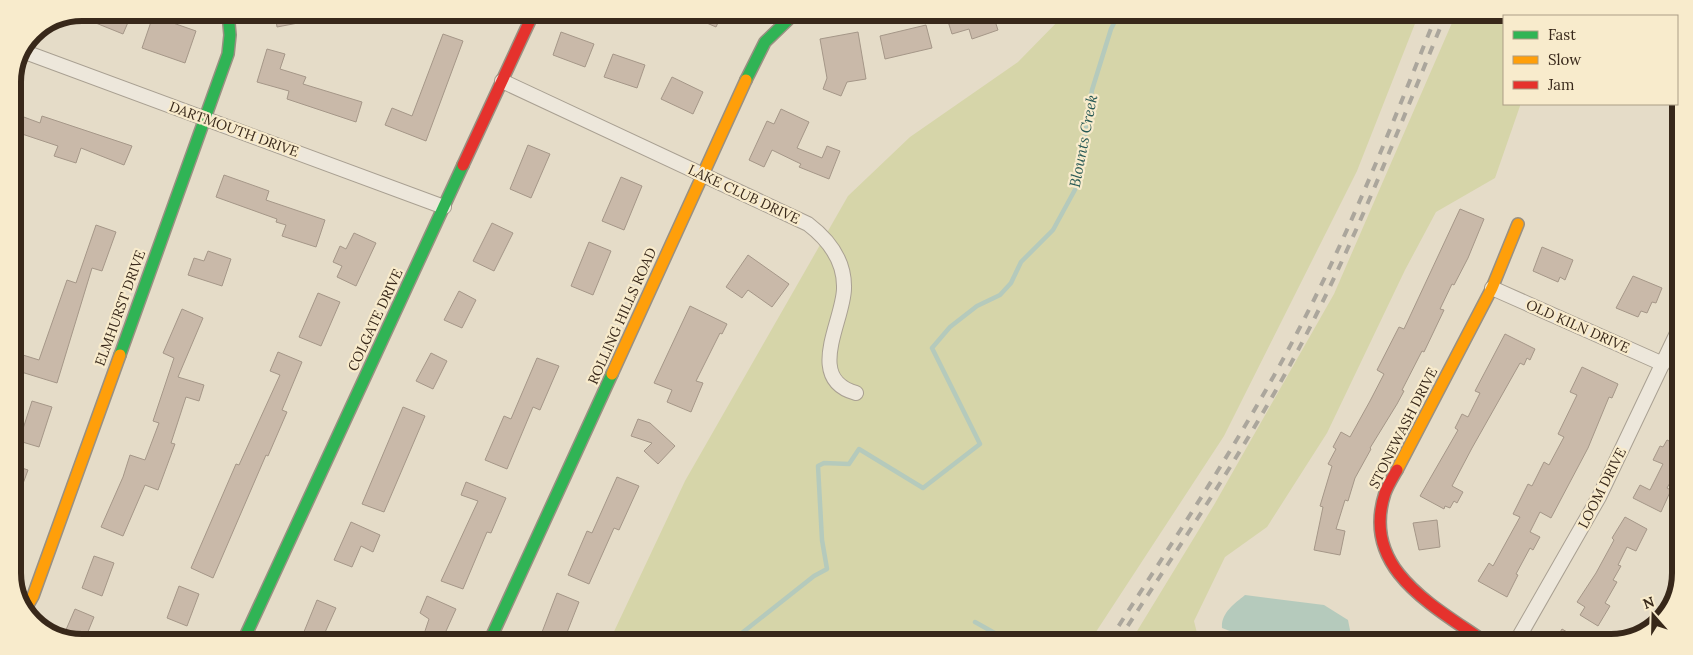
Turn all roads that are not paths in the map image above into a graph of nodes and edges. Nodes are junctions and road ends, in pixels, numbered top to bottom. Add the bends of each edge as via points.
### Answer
1 (229, 21) edge
2 (530, 21) edge
3 (787, 21) edge
4 (29, 54) edge
5 (502, 81) junction
6 (205, 118) junction
7 (702, 174) junction
8 (444, 206) junction
9 (1518, 224) dead end
10 (1492, 288) junction
11 (1672, 343) edge
12 (1663, 364) junction
13 (856, 393) dead end
14 (29, 602) edge
15 (246, 634) edge
16 (493, 634) edge
17 (1474, 634) edge
18 (1521, 634) edge

1 - 6 street, ELMHURST DRIVE via 228,54
2 - 5 street, COLGATE DRIVE
3 - 7 street, ROLLING HILLS ROAD via 765,42
4 - 6 street, DARTMOUTH DRIVE
5 - 7 street, LAKE CLUB DRIVE
5 - 8 street, COLGATE DRIVE
6 - 8 street, DARTMOUTH DRIVE
6 - 14 street, ELMHURST DRIVE
7 - 13 street, LAKE CLUB DRIVE via 808,224 831,246 844,287 828,362 838,382
7 - 16 street, ROLLING HILLS ROAD
8 - 15 street, COLGATE DRIVE
9 - 10 street, STONEWASH DRIVE
10 - 12 street, OLD KILN DRIVE
10 - 17 street, STONEWASH DRIVE via 1385,493 1378,518 1380,541 1394,571 1407,586
11 - 12 street, LOOM DRIVE
12 - 18 street, LOOM DRIVE via 1598,497

